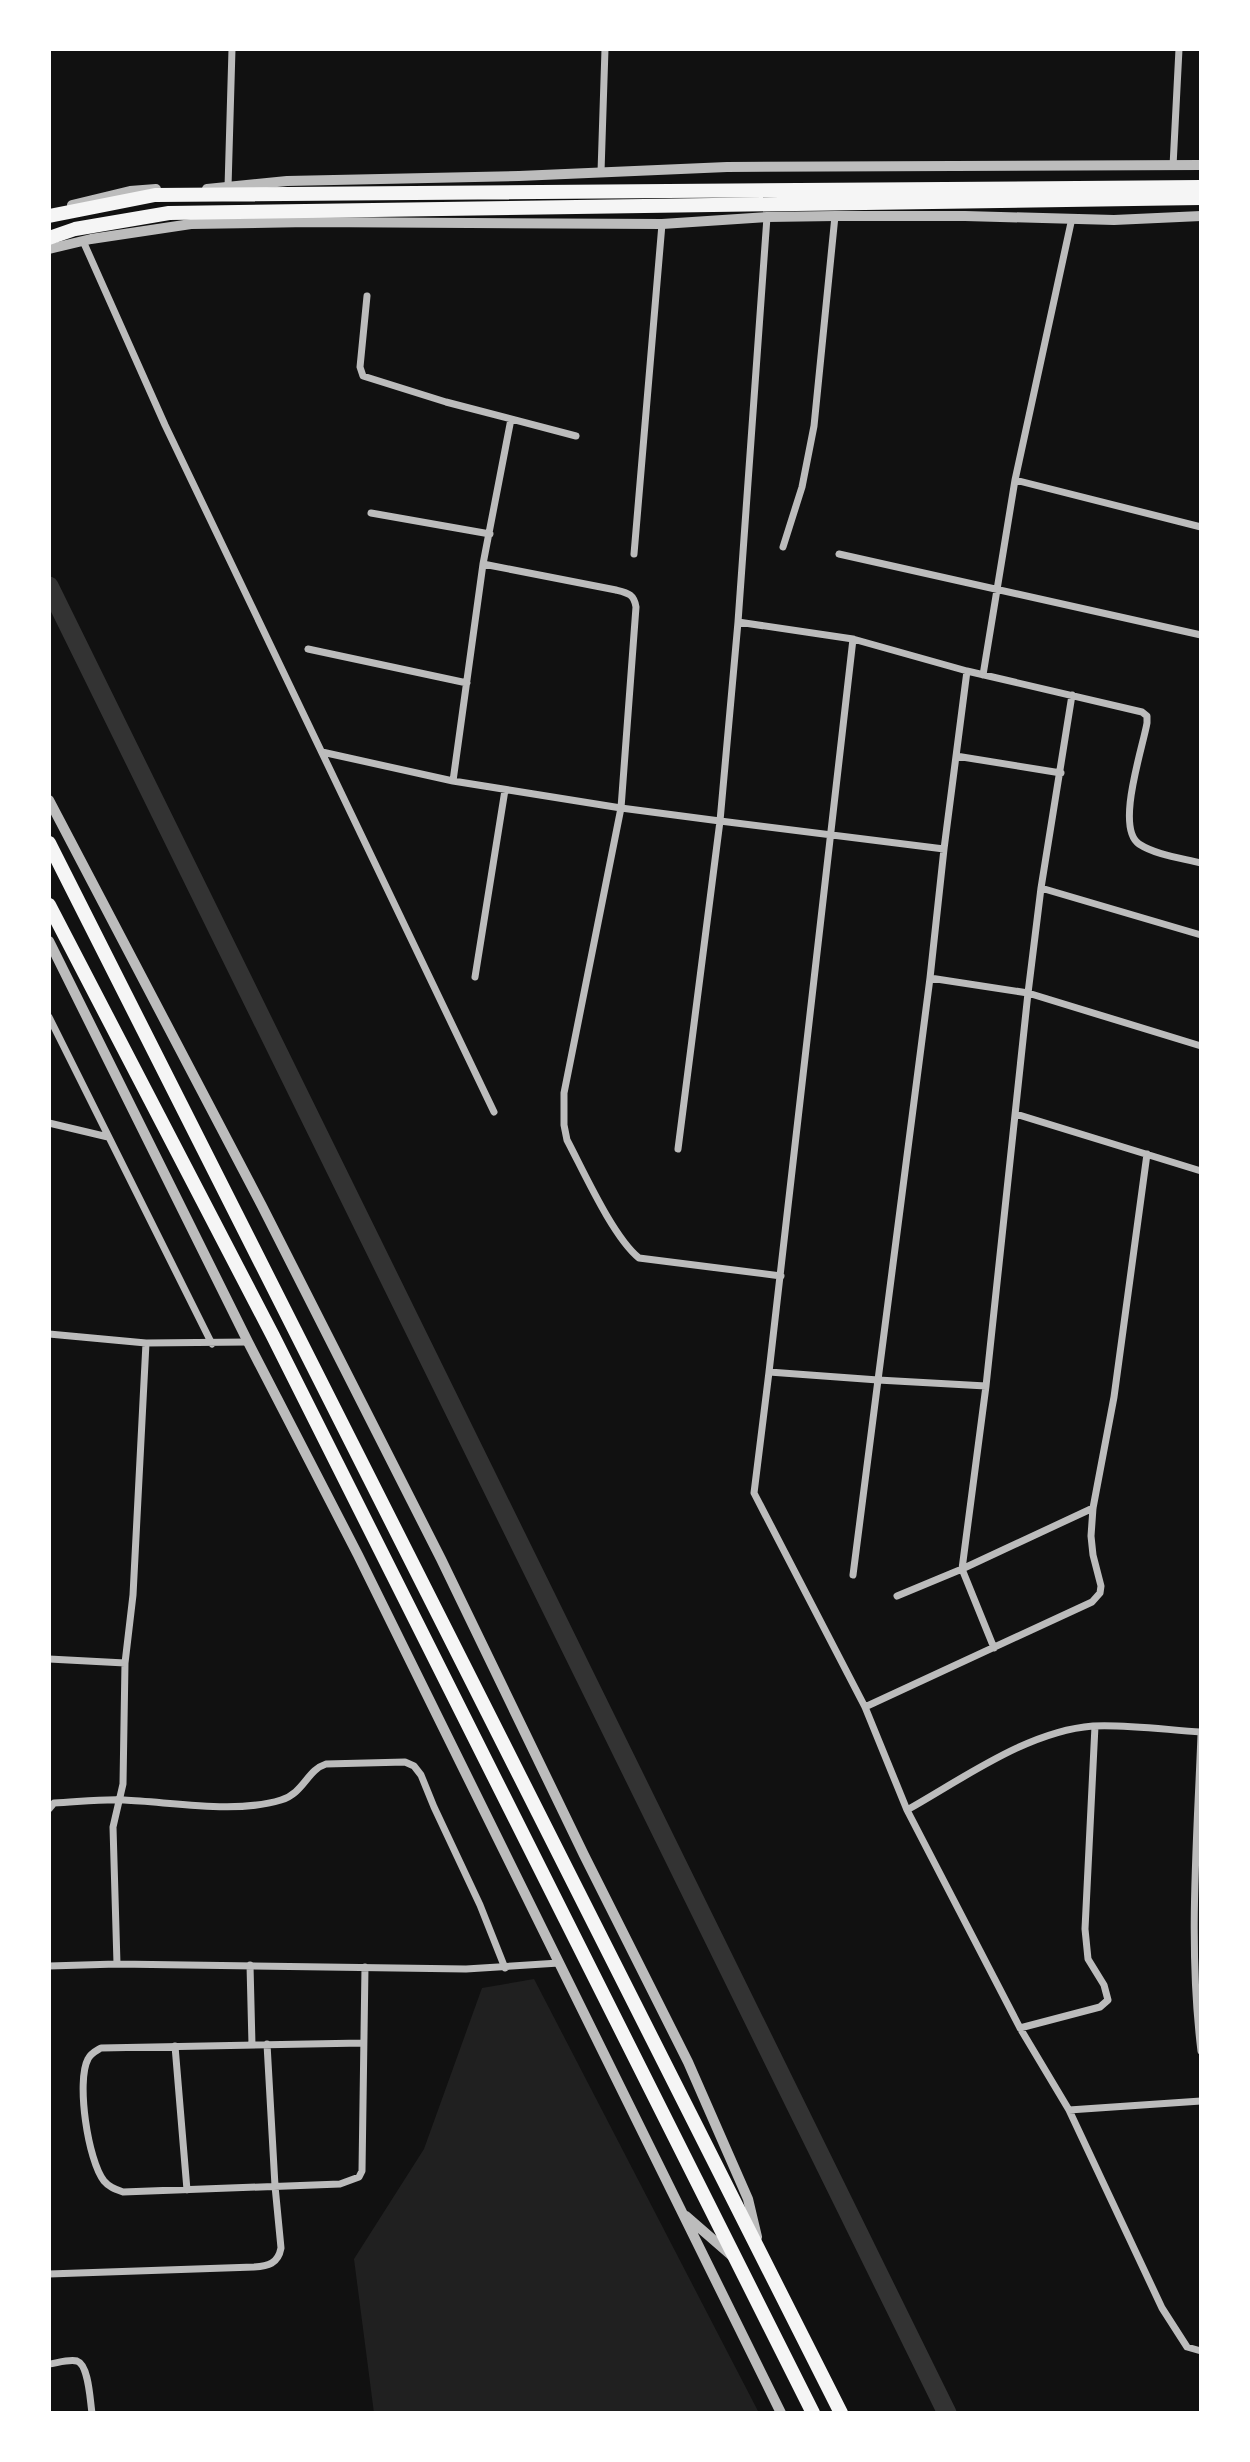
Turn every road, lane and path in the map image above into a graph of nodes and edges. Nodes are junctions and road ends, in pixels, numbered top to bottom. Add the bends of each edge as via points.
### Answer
1 (232, 49) edge
2 (606, 49) edge
3 (1179, 49) edge
4 (1201, 165) edge
5 (1173, 166) junction
6 (601, 172) junction
7 (228, 187) junction
8 (1201, 187) edge
9 (979, 195) junction
10 (1201, 198) edge
11 (49, 210) edge
12 (49, 216) edge
13 (835, 216) junction
14 (1201, 216) edge
15 (767, 218) junction
16 (1072, 218) junction
17 (662, 224) junction
18 (49, 238) edge
19 (83, 241) junction
20 (49, 249) edge
21 (367, 296) dead end
22 (511, 419) junction
23 (576, 436) dead end
24 (1015, 481) junction
25 (371, 513) dead end
26 (1201, 527) edge
27 (490, 534) junction
28 (783, 547) dead end
29 (634, 554) dead end
30 (839, 554) dead end
31 (483, 564) junction
32 (996, 588) junction
33 (738, 622) junction
34 (1201, 635) edge
35 (853, 639) junction
36 (308, 649) dead end
37 (967, 670) junction
38 (983, 675) junction
39 (467, 683) junction
40 (1072, 695) junction
41 (322, 752) junction
42 (956, 757) junction
43 (1061, 773) junction
44 (453, 781) junction
45 (505, 790) junction
46 (49, 800) edge
47 (621, 808) junction
48 (720, 821) junction
49 (830, 834) junction
50 (49, 843) edge
51 (944, 849) junction
52 (1201, 863) edge
53 (1041, 888) junction
54 (49, 905) edge
55 (1201, 935) edge
56 (49, 940) edge
57 (475, 977) dead end
58 (930, 978) junction
59 (1028, 993) junction
60 (49, 1017) edge
61 (1201, 1046) edge
62 (494, 1112) dead end
63 (1016, 1114) junction
64 (49, 1123) edge
65 (108, 1137) junction
66 (678, 1149) dead end
67 (1147, 1154) junction
68 (1201, 1171) edge
69 (781, 1276) junction
70 (49, 1334) edge
71 (248, 1342) junction
72 (146, 1343) junction
73 (212, 1344) junction
74 (769, 1372) junction
75 (878, 1380) junction
76 (986, 1386) junction
77 (1093, 1508) junction
78 (962, 1569) junction
79 (853, 1574) dead end
80 (897, 1596) dead end
81 (994, 1648) junction
82 (49, 1658) edge
83 (125, 1663) junction
84 (865, 1707) junction
85 (1096, 1726) junction
86 (1201, 1734) edge
87 (120, 1800) junction
88 (49, 1809) edge
89 (907, 1810) junction
90 (559, 1963) junction
91 (117, 1964) junction
92 (250, 1965) junction
93 (49, 1966) edge
94 (365, 1967) junction
95 (505, 1968) junction
96 (1020, 2028) junction
97 (363, 2043) junction
98 (252, 2045) junction
99 (267, 2045) junction
100 (175, 2046) junction
101 (1201, 2052) edge
102 (1201, 2101) edge
103 (1069, 2110) junction
104 (275, 2186) junction
105 (187, 2190) junction
106 (682, 2211) junction
107 (760, 2252) junction
108 (736, 2259) junction
109 (49, 2274) edge
110 (1201, 2351) edge
111 (49, 2364) edge
112 (92, 2413) edge
113 (781, 2413) edge
114 (813, 2413) edge
115 (841, 2413) edge

1 - 7 street
2 - 6 street
3 - 5 street
4 - 5 street
5 - 6 street via 727,167
6 - 7 street via 287,181
7 - 11 street via 130,191
8 - 9 main road
9 - 10 main road
9 - 12 main road via 155,195
9 - 18 main road via 836,205 169,214 75,229
13 - 15 street
13 - 16 street
13 - 28 street via 814,426 802,487
14 - 16 street
15 - 17 street
15 - 33 street
16 - 24 street
17 - 19 street via 191,224
17 - 29 street
19 - 20 street
19 - 41 street via 165,425
21 - 22 street via 363,376
22 - 23 street
22 - 27 street
24 - 26 street
24 - 32 street
25 - 27 street
27 - 31 street
30 - 32 street
31 - 39 street
31 - 47 street via 616,590 634,598
32 - 34 street
32 - 38 street
33 - 35 street
33 - 48 street
35 - 37 street
35 - 49 street
36 - 39 street
37 - 38 street
37 - 42 street
38 - 40 street
39 - 44 street
40 - 43 street
40 - 52 street via 1147,716 1130,798 1130,832 1139,844 1154,851
41 - 44 street
41 - 62 street
42 - 43 street
42 - 51 street
43 - 53 street
44 - 45 street
45 - 47 street
45 - 57 street
46 - 107 street via 441,1559 688,2062 748,2199
47 - 48 street
47 - 69 street via 565,1093 567,1140 620,1236 639,1258
48 - 49 street
48 - 66 street
49 - 51 street
49 - 69 street
50 - 107 main road
51 - 58 street
53 - 55 street
53 - 59 street
54 - 108 main road via 273,1336
56 - 71 street
58 - 59 street
58 - 75 street
59 - 61 street
59 - 63 street
60 - 65 street
63 - 67 street
63 - 76 street
64 - 65 street
65 - 73 street
67 - 68 street
67 - 77 street via 1114,1397
69 - 74 street
70 - 72 street
71 - 73 street
71 - 90 street
72 - 73 street
72 - 83 street via 133,1595
74 - 75 street
74 - 84 street via 754,1493
75 - 76 street
75 - 79 street
76 - 78 street
77 - 78 street
77 - 81 street via 1091,1536 1101,1586 1096,1599
78 - 80 street
78 - 81 street
81 - 84 street
82 - 83 street
83 - 87 street
84 - 89 street
85 - 86 street
85 - 89 street via 1030,1741
85 - 96 street via 1084,1929 1088,1959 1108,2000 1100,2007
86 - 101 street via 1194,1944
87 - 88 street via 54,1803
87 - 91 street via 113,1827
87 - 95 street via 265,1804 295,1794 326,1764 405,1762 421,1775
89 - 96 street
90 - 95 street
90 - 106 street
91 - 92 street
91 - 93 street
92 - 94 street
92 - 98 street
94 - 95 street
94 - 97 street
96 - 103 street
97 - 99 street
97 - 104 street via 359,2177 340,2184
98 - 99 street
98 - 100 street
99 - 104 street
100 - 105 street
100 - 105 street via 101,2048 91,2054 84,2076 84,2112 96,2168 111,2188 123,2192
102 - 103 street
103 - 110 street via 1162,2308 1187,2347
104 - 105 street
104 - 109 street via 281,2248 274,2262 254,2267
106 - 108 street
106 - 113 street
107 - 115 main road
108 - 114 main road
111 - 112 street via 81,2363

